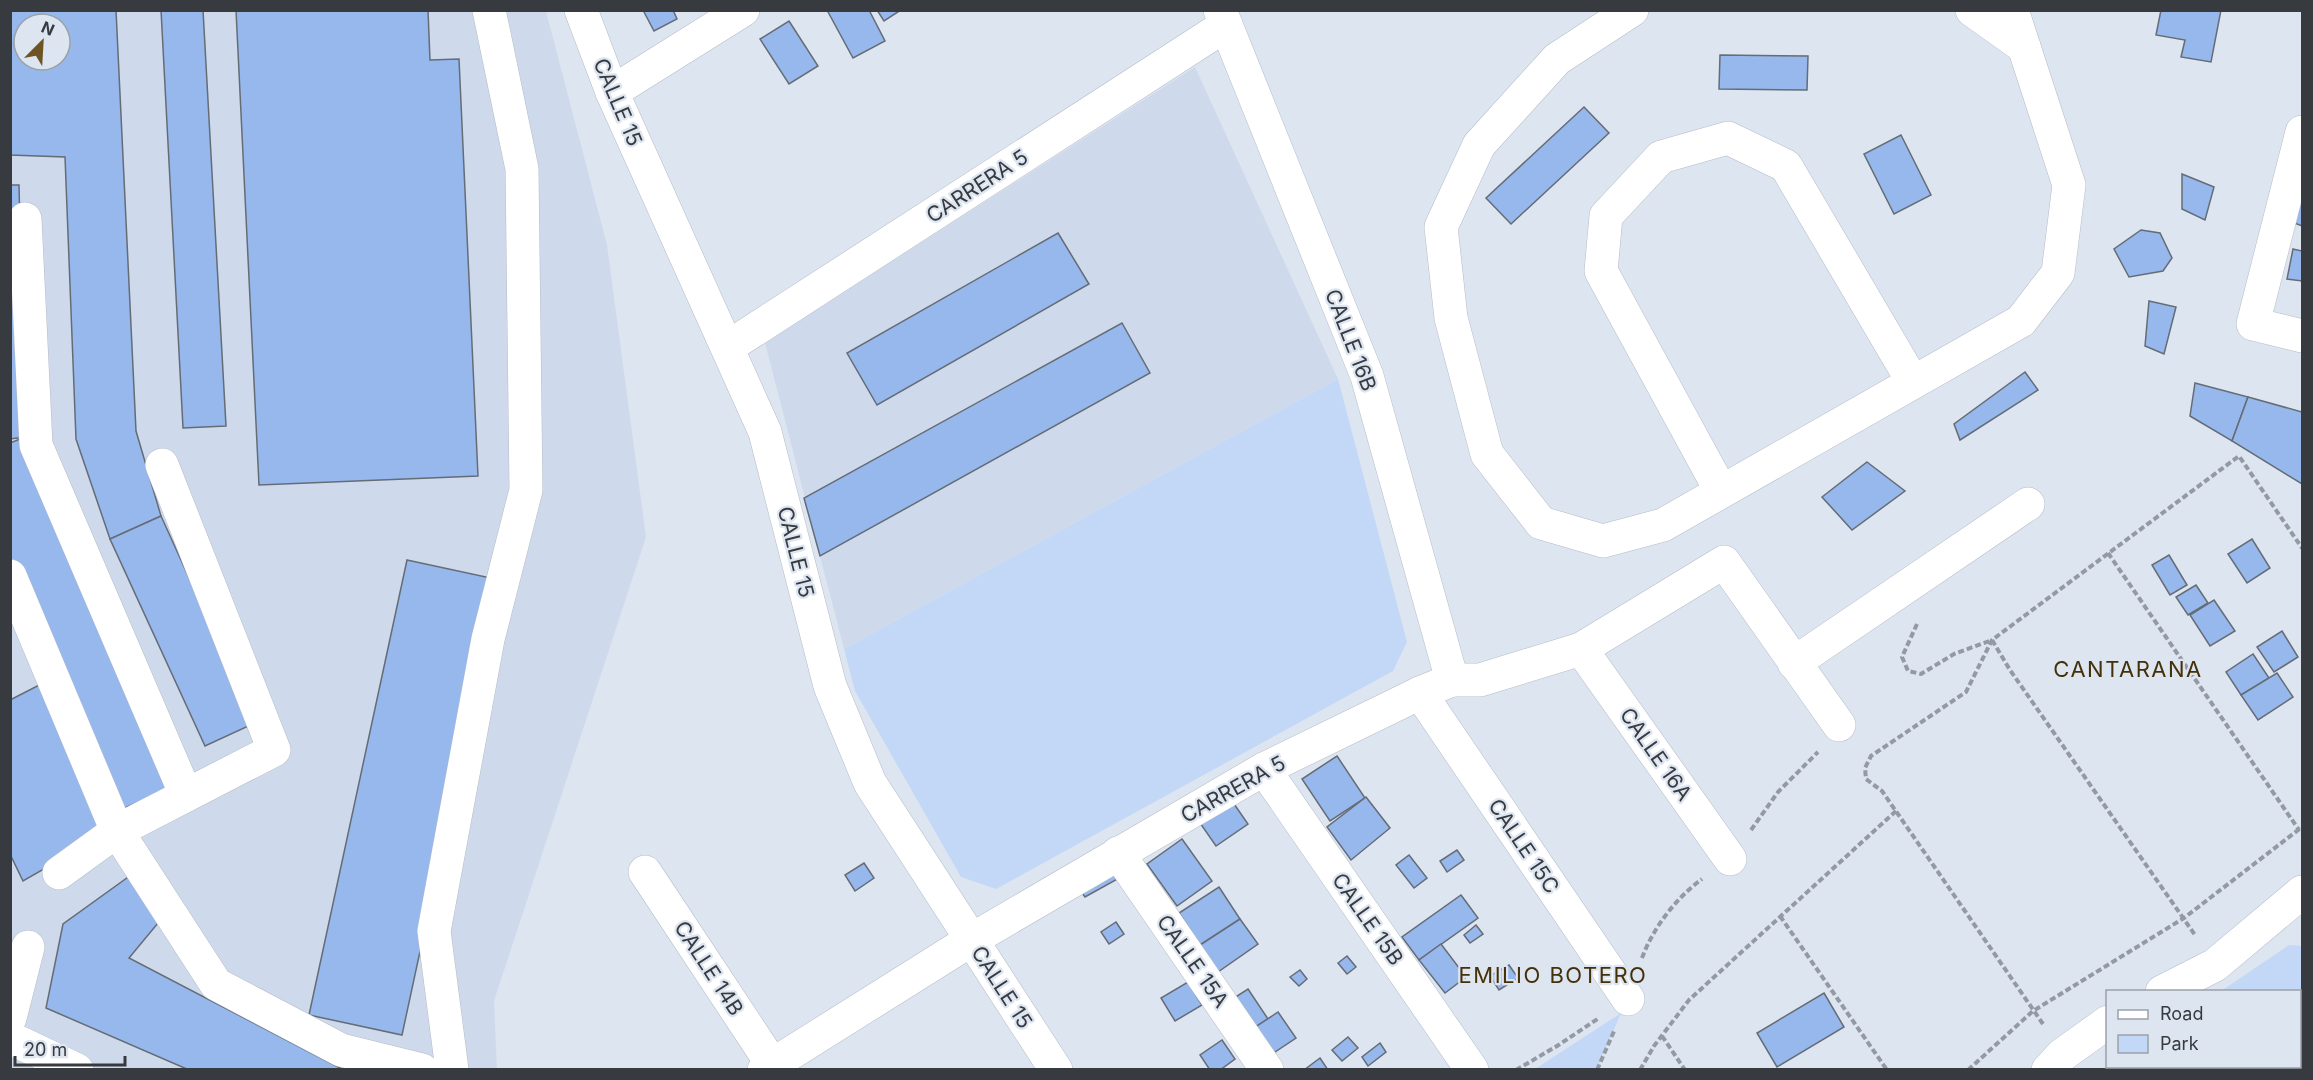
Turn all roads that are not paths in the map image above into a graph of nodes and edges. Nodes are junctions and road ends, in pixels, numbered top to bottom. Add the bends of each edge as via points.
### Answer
1 (489, 10) edge
2 (581, 10) edge
3 (743, 10) edge
4 (1632, 10) edge
5 (1972, 10) edge
6 (2012, 10) edge
7 (1223, 18) edge
8 (2024, 47) junction
9 (612, 92) junction
10 (2300, 148) edge
11 (25, 219) dead end
12 (2302, 336) edge
13 (728, 347) junction
14 (1913, 382) junction
15 (162, 465) dead end
16 (1721, 491) junction
17 (2028, 504) dead end
18 (10, 576) edge
19 (1581, 649) junction
20 (1794, 663) junction
21 (1452, 680) junction
22 (1420, 693) junction
23 (1839, 725) dead end
24 (1264, 770) junction
25 (186, 795) junction
26 (117, 831) junction
27 (1119, 853) junction
28 (1730, 859) road end
29 (645, 872) dead end
30 (59, 873) dead end
31 (2302, 892) edge
32 (971, 940) junction
33 (28, 947) dead end
34 (2166, 990) edge
35 (1628, 999) road end
36 (10, 1018) edge
37 (2106, 1023) edge
38 (10, 1038) edge
39 (768, 1067) edge
40 (77, 1070) edge
41 (422, 1070) edge
42 (452, 1070) edge
43 (1056, 1070) edge
44 (1267, 1070) edge
45 (1472, 1070) edge
46 (2049, 1070) edge

1 - 42 street via 522,169 526,490 488,639 434,931
2 - 9 street, CALLE 15
3 - 9 street
4 - 16 street via 1557,59 1479,145 1441,227 1450,318 1487,454 1541,523 1603,541 1663,525
5 - 8 street
6 - 8 street
7 - 13 street, CARRERA 5
7 - 21 street, CALLE 16B via 1366,376
8 - 14 street via 2069,185 2058,273 2021,321
9 - 13 street, CALLE 15
10 - 12 street via 2253,324
11 - 25 street via 36,445
13 - 32 street, CALLE 15 via 765,432 830,686 843,718 870,783
14 - 16 street
14 - 16 street via 1786,166 1728,138 1661,157 1606,216 1601,271
15 - 25 street via 274,750
17 - 20 street
18 - 26 street
19 - 20 street, CARRERA 5 via 1725,562
19 - 21 street, CARRERA 5 via 1480,680
19 - 28 street, CALLE 16A
20 - 23 street
21 - 22 street, CARRERA 5
22 - 24 street, CARRERA 5
22 - 35 street, CALLE 15C
24 - 27 street, CARRERA 5
24 - 45 street, CALLE 15B
25 - 26 street
26 - 30 street
26 - 41 street via 216,984 341,1050
27 - 32 street, CARRERA 5
27 - 44 street, CALLE 15A
29 - 39 street, CALLE 14B
31 - 34 street via 2215,965
32 - 39 street, CARRERA 5
32 - 43 street, CALLE 15
33 - 36 street
37 - 46 street via 2062,1055
38 - 40 street

